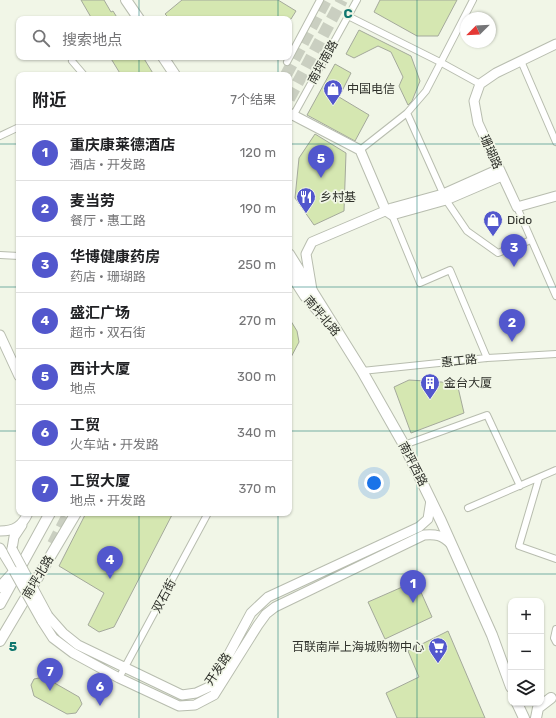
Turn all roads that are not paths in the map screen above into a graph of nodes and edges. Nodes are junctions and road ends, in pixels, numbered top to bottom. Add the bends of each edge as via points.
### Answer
1 (126, 0) edge
2 (320, 0) edge
3 (357, 0) edge
4 (473, 0) edge
5 (136, 16) edge
6 (348, 16) junction
7 (556, 44) edge
8 (292, 53) edge
9 (165, 60) edge
10 (72, 61) dead end
11 (521, 61) junction
12 (440, 62) junction
13 (81, 72) edge
14 (173, 72) edge
15 (480, 84) junction
16 (407, 113) junction
17 (292, 114) edge
18 (292, 118) edge
19 (16, 128) edge
20 (0, 136) edge
21 (556, 142) edge
22 (360, 150) junction
23 (500, 173) junction
24 (556, 196) edge
25 (444, 197) junction
26 (517, 207) junction
27 (390, 211) junction
28 (531, 240) junction
29 (0, 255) edge
30 (16, 256) edge
31 (292, 259) edge
32 (292, 276) edge
33 (312, 292) junction
34 (556, 296) edge
35 (0, 335) edge
36 (343, 340) junction
37 (556, 354) edge
38 (487, 358) junction
39 (16, 370) edge
40 (362, 371) junction
41 (404, 445) junction
42 (556, 470) edge
43 (539, 478) junction
44 (520, 486) junction
45 (431, 500) junction
46 (468, 508) dead end
47 (26, 516) edge
48 (48, 516) edge
49 (74, 516) edge
50 (206, 516) edge
51 (23, 523) junction
52 (0, 531) edge
53 (452, 546) junction
54 (0, 548) edge
55 (556, 560) edge
56 (24, 562) junction
57 (0, 587) edge
58 (0, 604) edge
59 (45, 619) junction
60 (556, 629) edge
61 (492, 635) junction
62 (0, 641) edge
63 (556, 642) edge
64 (508, 662) edge
65 (125, 668) junction
66 (119, 678) junction
67 (508, 679) edge
68 (549, 698) edge
69 (519, 706) edge
70 (524, 718) edge
71 (536, 718) edge

1 - 5 main road
2 - 8 street
3 - 6 street, 南坪南路
4 - 12 street
6 - 12 street
6 - 17 street, 南坪南路
7 - 11 street
9 - 14 main road
10 - 13 street
11 - 15 street
11 - 21 street
12 - 15 street
12 - 16 street via 426,91
15 - 23 street, 珊瑚路 via 474,101 478,123
16 - 22 street
16 - 25 street
18 - 22 street
19 - 20 street
22 - 27 street
23 - 25 street
23 - 26 street, 珊瑚路
24 - 26 street
25 - 27 street
25 - 28 street via 467,231 498,253
26 - 28 street, 珊瑚路
27 - 33 street via 312,242 306,254
27 - 38 street via 420,284 450,270
28 - 34 street, 珊瑚路
29 - 30 street
31 - 33 main road, 南坪西路
32 - 36 main road, 南坪北路 via 305,296
33 - 36 main road, 南坪西路
35 - 39 street
36 - 40 main road, 南坪西路
37 - 38 street, 惠工路
38 - 40 street, 惠工路
40 - 41 main road, 南坪西路
41 - 44 street via 487,415
41 - 45 main road, 南坪西路
42 - 43 street
43 - 44 street
43 - 55 street via 518,546
44 - 46 street
45 - 53 main road, 南坪西路
45 - 65 street, 开发路 via 428,518 420,527 268,597 251,613 223,665 208,686 196,693 182,695
47 - 51 street, 开发路
48 - 56 main road, 南坪北路
49 - 62 main road, 南坪北路
50 - 65 street, 双石街
51 - 52 street via 9,531
51 - 59 street, 开发路, bridge via 14,537 12,549
53 - 61 main road, 南坪西路
53 - 66 street, 开发路 via 435,534 424,535 275,606 258,625 214,695 195,705 179,706
54 - 59 street, 开发路, bridge
56 - 57 main road
56 - 58 main road, 南坪北路
59 - 65 street, 开发路 via 78,645
59 - 66 street, 开发路 via 53,638 73,653
60 - 63 street
61 - 64 main road
61 - 67 main road, 南坪西路
65 - 66 street, 双石街
68 - 71 main road via 538,708
69 - 70 main road

